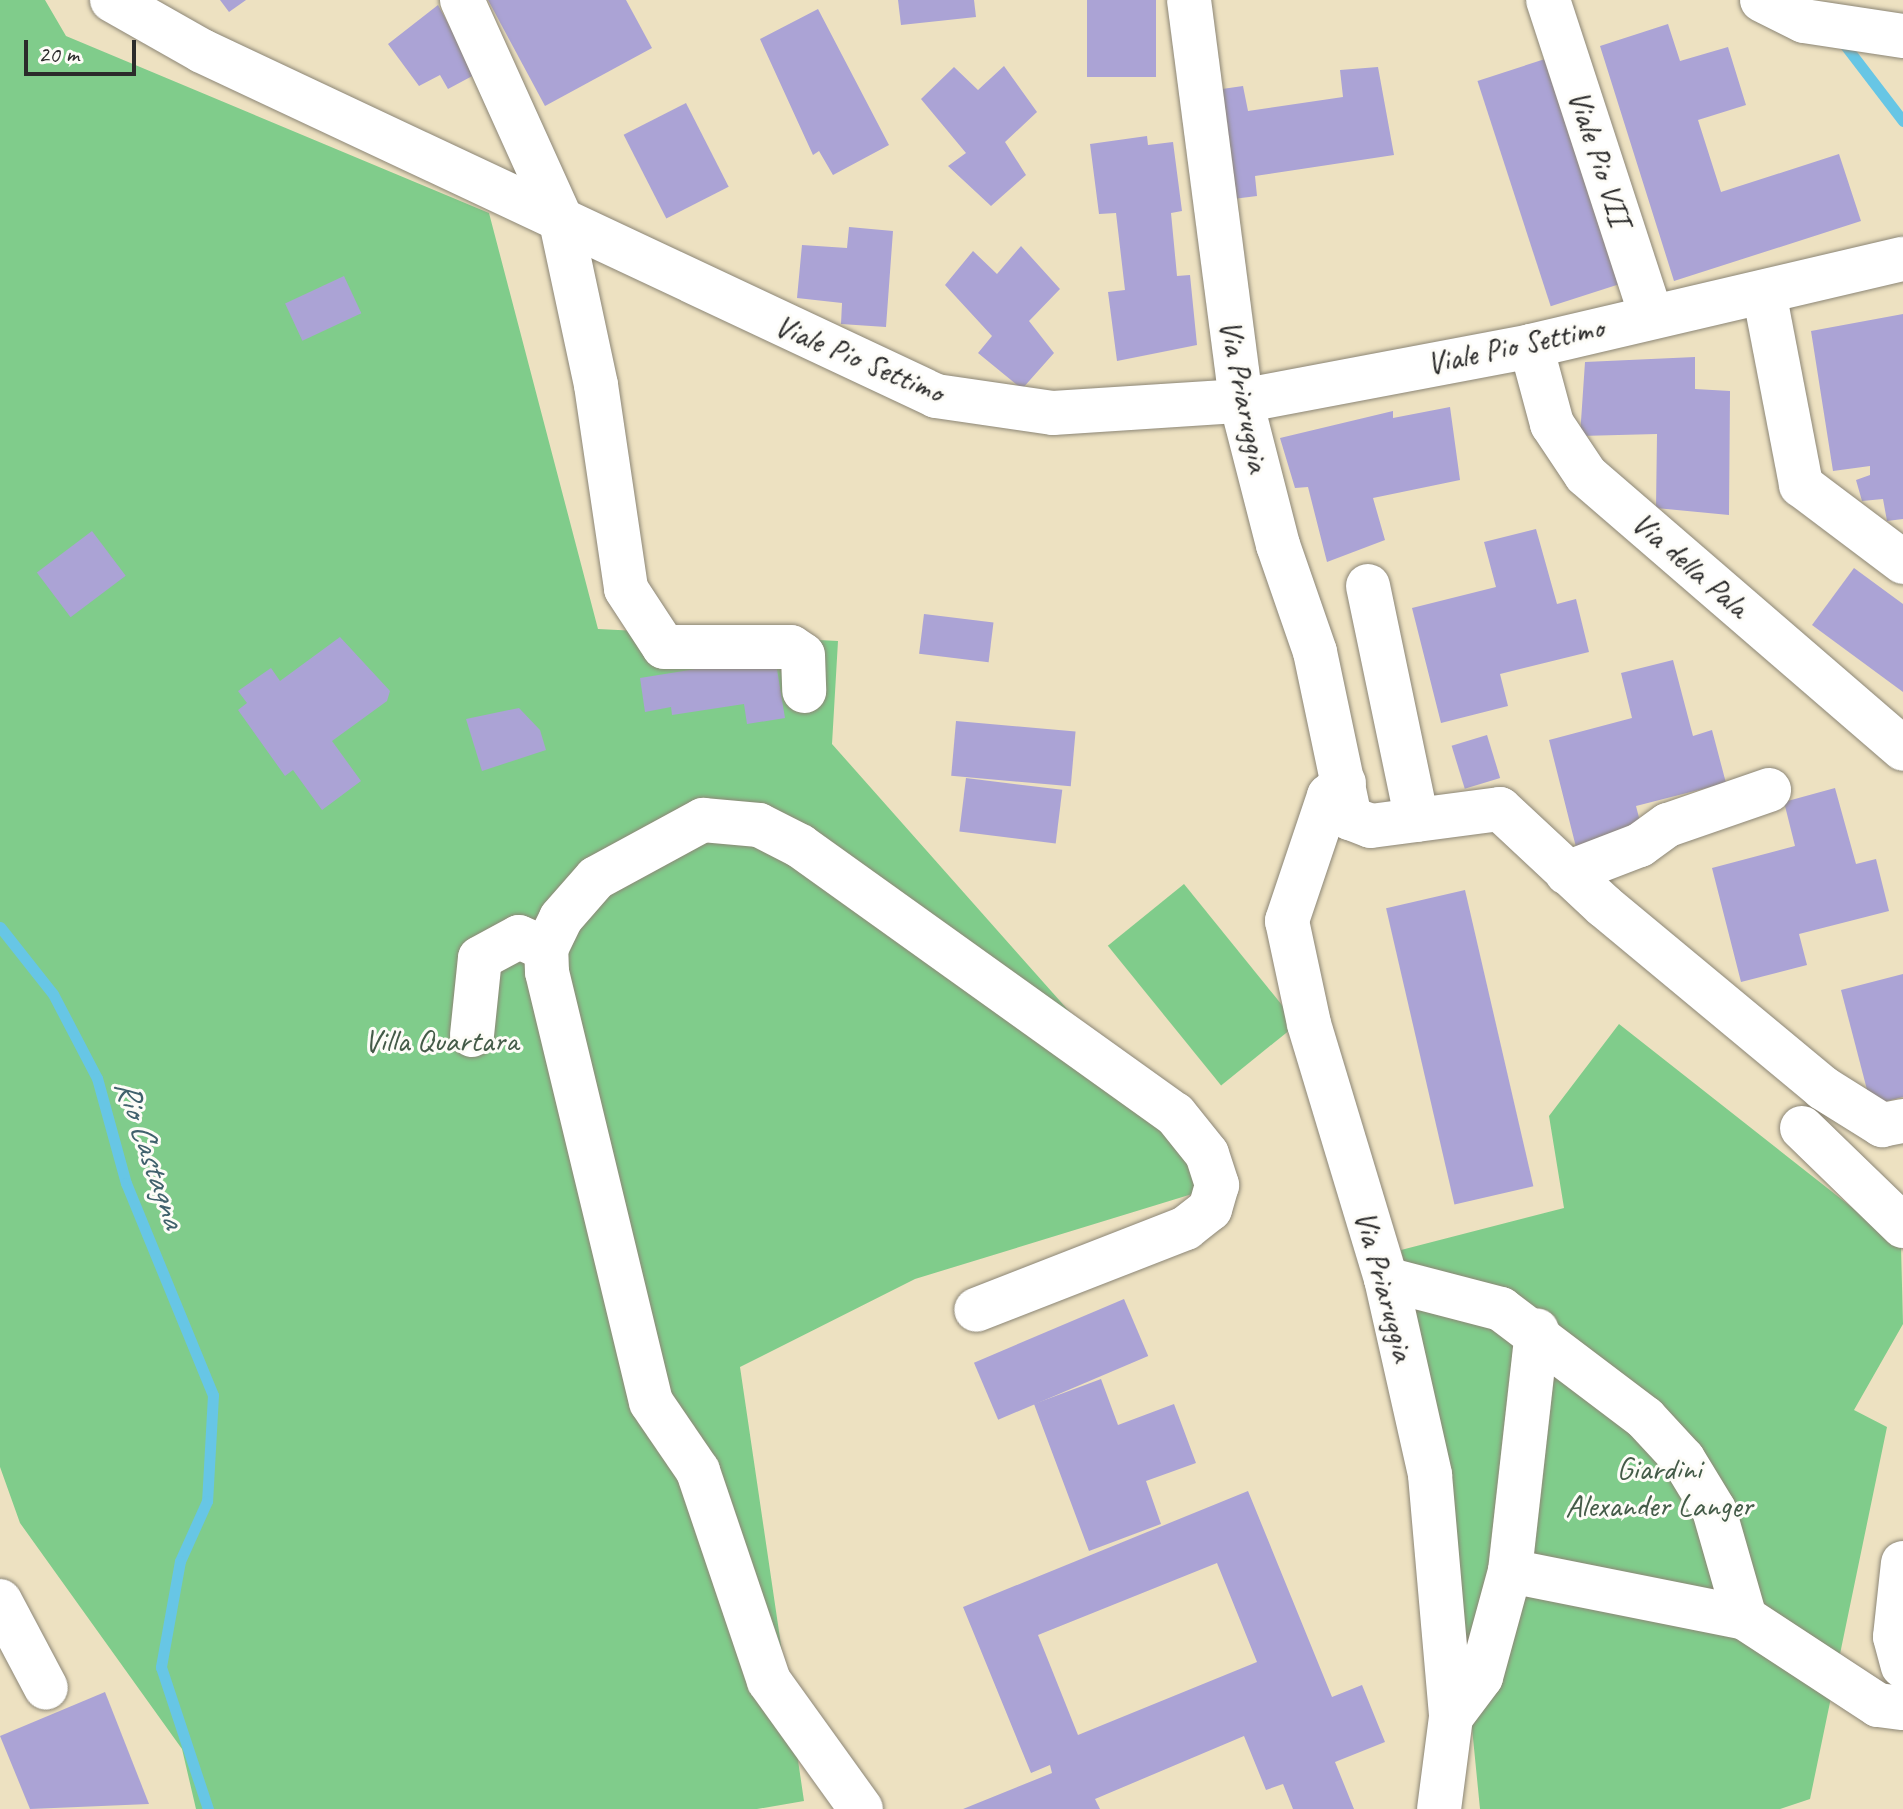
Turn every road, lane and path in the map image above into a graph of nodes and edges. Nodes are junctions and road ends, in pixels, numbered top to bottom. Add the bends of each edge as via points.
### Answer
1 (112, 0) edge
2 (462, 0) edge
3 (1189, 0) edge
4 (1548, 0) edge
5 (1762, 0) edge
6 (1903, 36) edge
7 (560, 217) junction
8 (1903, 259) edge
9 (1764, 292) junction
10 (1651, 316) junction
11 (1531, 346) junction
12 (1241, 401) junction
13 (1903, 562) edge
14 (1368, 586) dead end
15 (804, 691) dead end
16 (1903, 749) edge
17 (1344, 783) junction
18 (1769, 790) dead end
19 (1417, 820) junction
20 (1567, 873) junction
21 (546, 949) junction
22 (472, 1035) dead end
23 (1903, 1121) edge
24 (1802, 1128) dead end
25 (1903, 1226) edge
26 (1386, 1279) junction
27 (976, 1310) dead end
28 (1537, 1331) junction
29 (1903, 1563) edge
30 (1510, 1571) junction
31 (0, 1601) edge
32 (1745, 1618) junction
33 (1903, 1666) edge
34 (46, 1688) dead end
35 (1903, 1708) edge
36 (1451, 1717) junction
37 (861, 1809) edge
38 (1439, 1809) edge

1 - 7 street, Viale Pio Settimo via 202,51
2 - 7 street
3 - 12 street, Via Priaruggia
4 - 10 street, Viale Pio VII
5 - 6 street via 1804,21
7 - 12 street, Viale Pio Settimo via 936,396 1053,413
7 - 15 street via 596,385 626,589 664,647 791,647 803,655
8 - 9 street, Viale Pio Settimo
9 - 10 street, Viale Pio Settimo
9 - 13 street via 1801,485
10 - 11 street, Viale Pio Settimo
11 - 12 street, Viale Pio Settimo
11 - 16 street, Via della Pala via 1552,424 1586,475
12 - 17 street, Via Priaruggia via 1315,652
14 - 19 street
17 - 19 street, Via Priaruggia via 1354,822
17 - 26 street, Via Priaruggia via 1329,796 1287,921 1309,1024
18 - 20 street via 1668,825 1640,845
19 - 20 street, Via Priaruggia via 1484,806 1509,816
20 - 23 street via 1823,1088 1882,1125
21 - 22 street via 519,937 480,958
21 - 27 street via 577,897 632,855 703,820 759,825 800,846 1175,1114 1207,1154 1217,1185 1210,1209 1186,1228
21 - 37 street via 551,1000 651,1402 698,1471 769,1681
24 - 25 street
26 - 28 street via 1501,1309
26 - 36 street, Via Priaruggia via 1430,1475
28 - 30 street
28 - 32 street via 1645,1418 1683,1459 1714,1510
29 - 33 street via 1895,1637
30 - 32 street
30 - 36 street via 1481,1677
31 - 34 street
32 - 35 street via 1878,1705
36 - 38 street, Via Priaruggia

